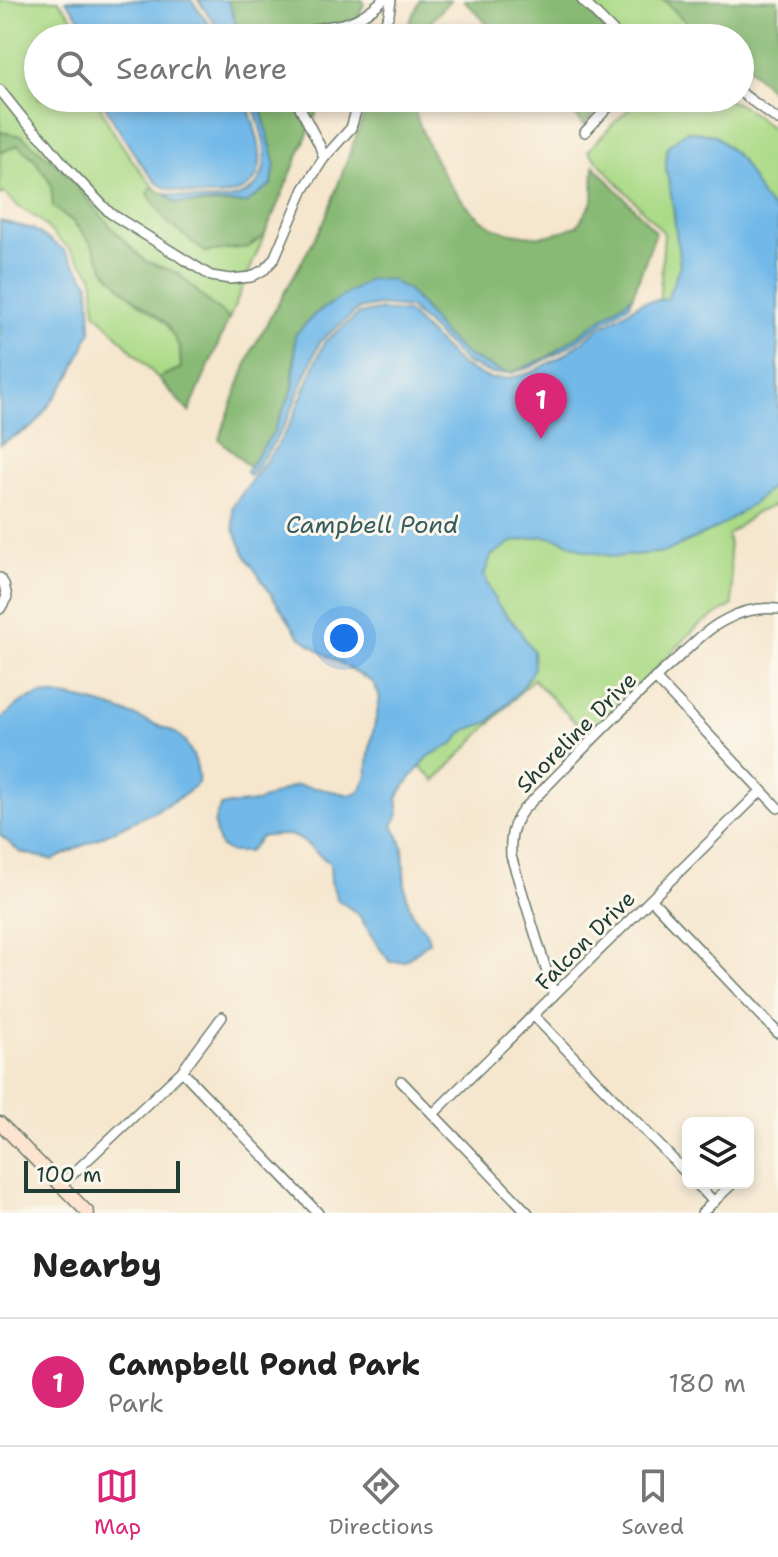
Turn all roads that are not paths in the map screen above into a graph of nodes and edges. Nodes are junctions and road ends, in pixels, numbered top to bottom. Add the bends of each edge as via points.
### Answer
1 (383, 0) edge
2 (391, 0) edge
3 (582, 0) edge
4 (339, 24) edge
5 (385, 24) edge
6 (606, 24) edge
7 (0, 90) edge
8 (754, 102) edge
9 (302, 112) edge
10 (356, 112) edge
11 (604, 112) edge
12 (778, 120) edge
13 (585, 132) dead end
14 (324, 158) junction
15 (0, 578) edge
16 (0, 609) edge
17 (778, 609) edge
18 (655, 678) junction
19 (761, 791) junction
20 (778, 808) edge
21 (652, 900) junction
22 (554, 995) junction
23 (534, 1016) junction
24 (222, 1017) dead end
25 (778, 1033) edge
26 (182, 1071) junction
27 (401, 1081) dead end
28 (433, 1114) junction
29 (0, 1123) edge
30 (682, 1169) edge
31 (61, 1185) junction
32 (702, 1189) edge
33 (727, 1189) edge
34 (714, 1202) junction
35 (88, 1213) edge
36 (318, 1213) edge
37 (528, 1213) edge
38 (702, 1213) edge

1 - 4 street
2 - 5 street
3 - 6 street
7 - 14 street via 110,213 211,276 251,277 265,269
8 - 12 street
9 - 14 street
10 - 14 street via 351,128
11 - 13 street
15 - 16 street via 7,597
17 - 18 street, Shoreline Drive via 764,607 726,619
18 - 19 street
18 - 22 street, Shoreline Drive via 523,810 512,830 511,856
19 - 20 street
19 - 21 street, Falcon Drive
21 - 22 street, Falcon Drive
21 - 25 street
22 - 23 street, Falcon Drive
23 - 28 street, Falcon Drive
23 - 30 street
24 - 26 street
26 - 31 street
26 - 36 street
27 - 28 street
28 - 37 street
29 - 31 street
31 - 35 street
32 - 34 street
33 - 34 street
34 - 38 street

